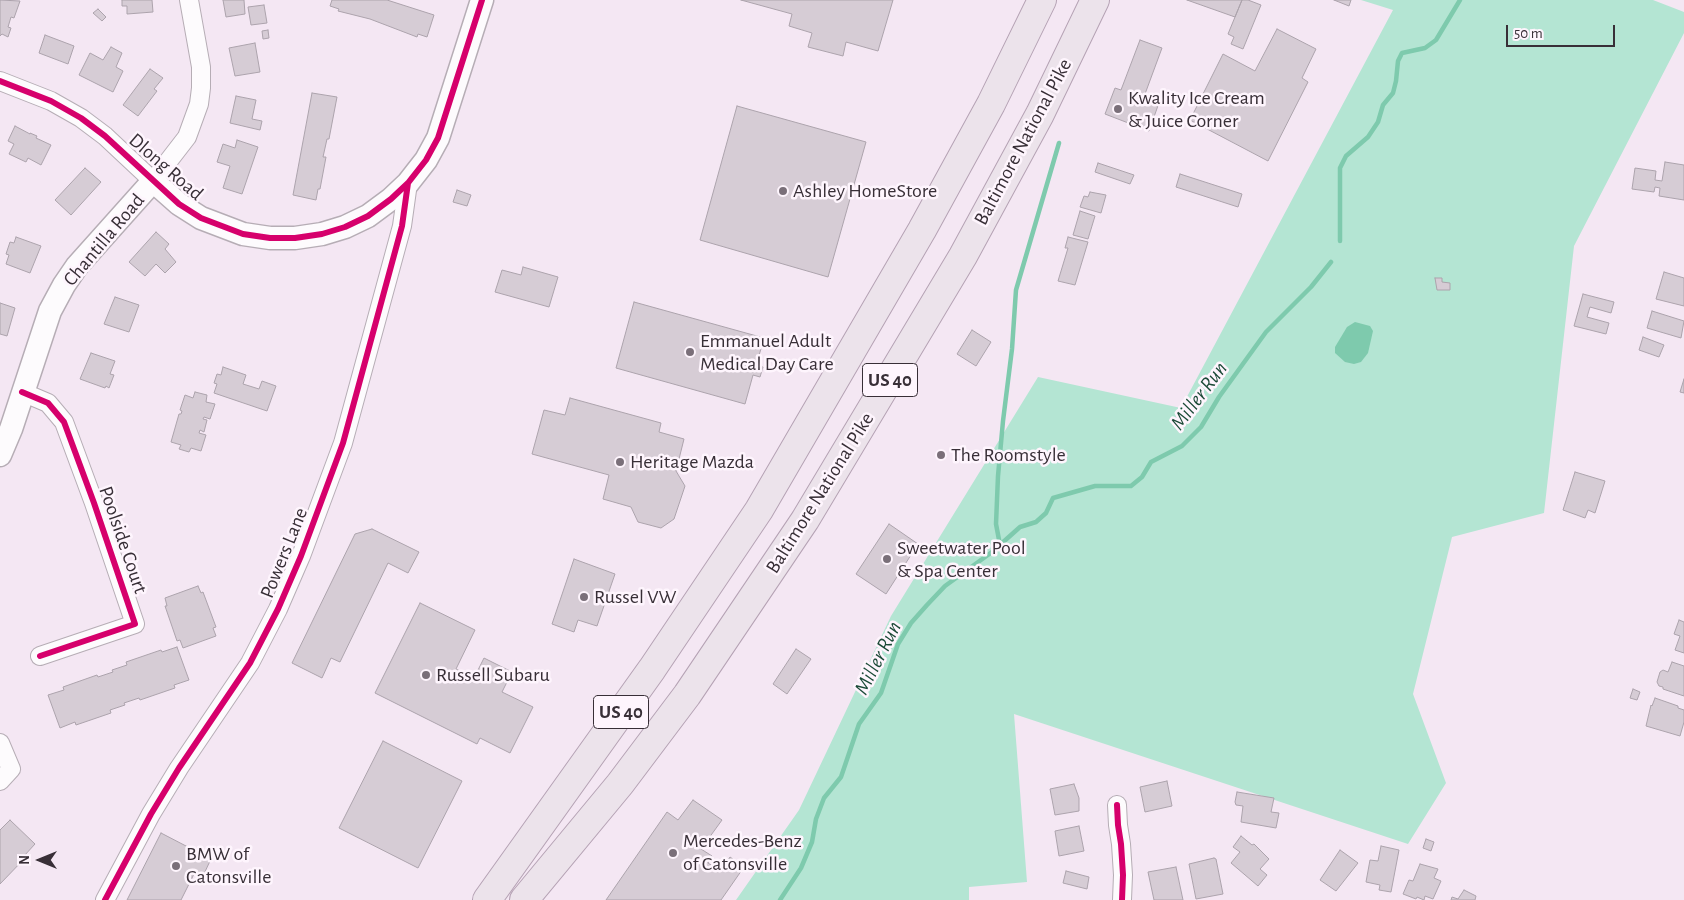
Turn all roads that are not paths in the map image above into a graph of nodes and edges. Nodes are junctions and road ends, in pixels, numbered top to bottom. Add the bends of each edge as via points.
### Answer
1 (189, 0) edge
2 (482, 0) edge
3 (1042, 0) edge
4 (1095, 0) edge
5 (0, 81) edge
6 (153, 181) junction
7 (408, 182) junction
8 (22, 392) junction
9 (0, 455) edge
10 (40, 656) dead end
11 (0, 743) edge
12 (0, 781) edge
13 (1117, 805) dead end
14 (105, 900) edge
15 (487, 900) edge
16 (524, 900) edge
17 (1122, 900) edge

1 - 6 street, Chantilla Road via 201,67 199,104 187,137
2 - 7 street, Dlong Road via 438,138
3 - 15 main road, US 40 via 991,104 922,230 759,510 652,668
4 - 16 main road, Baltimore National Pike / US 40 via 1040,114 963,256 805,520 676,710
5 - 6 street, Dlong Road via 51,101 81,118 106,136
6 - 7 street, Dlong Road via 201,218 252,235 295,238 322,234 368,216
6 - 8 street, Chantilla Road via 64,285 50,311
7 - 14 street, Powers Lane via 402,226 343,443 297,565 250,663 155,806
8 - 9 street, Chantilla Road
8 - 10 street, Poolside Court via 48,403 64,422 135,624
11 - 12 street via 11,769
13 - 17 street

